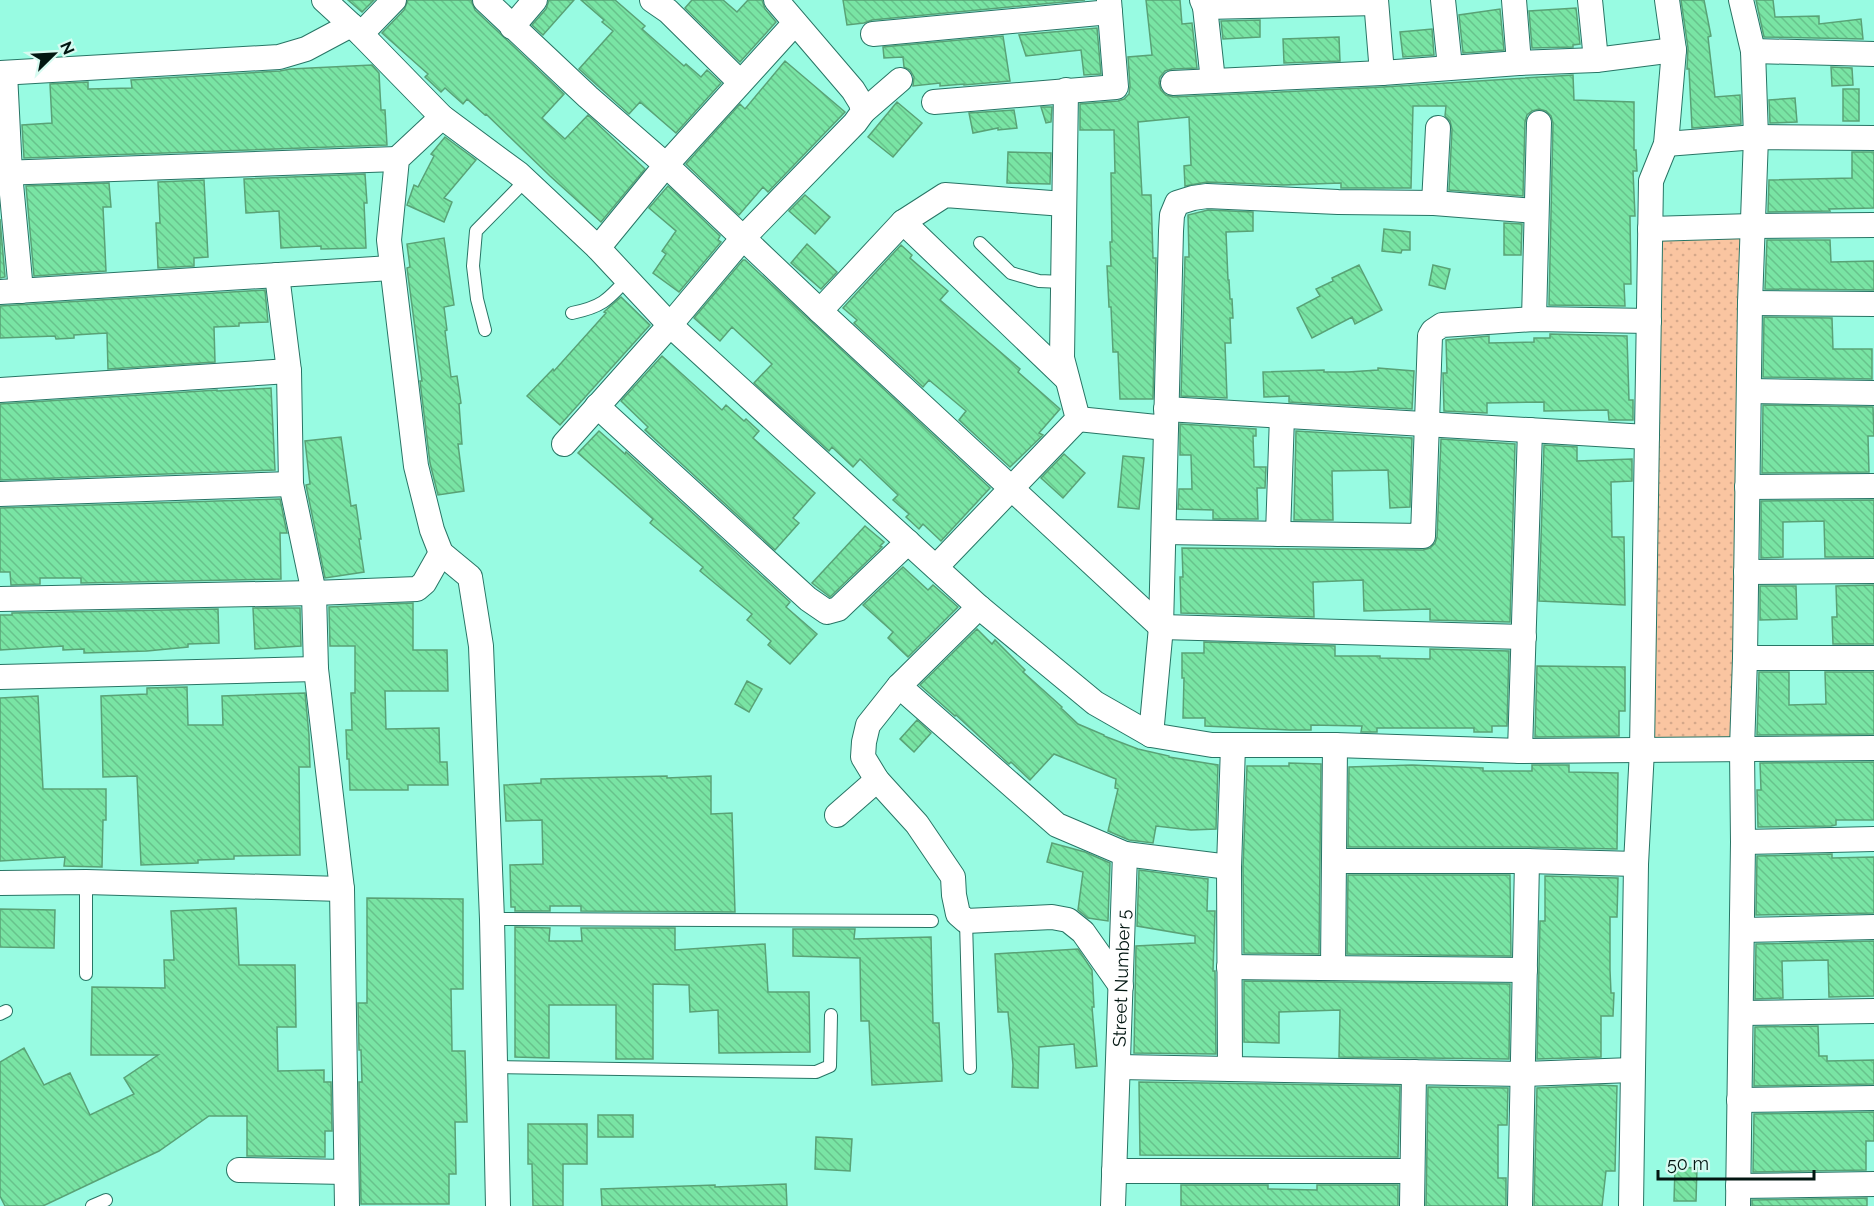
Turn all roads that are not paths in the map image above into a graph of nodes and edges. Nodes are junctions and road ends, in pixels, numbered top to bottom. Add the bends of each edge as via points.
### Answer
1 (324, 0) edge
2 (394, 0) edge
3 (485, 0) edge
4 (535, 0) edge
5 (776, 0) edge
6 (1443, 0) edge
7 (1514, 0) edge
8 (1590, 0) edge
9 (1667, 0) edge
10 (1741, 0) edge
11 (1376, 1) edge
12 (666, 4) edge
13 (1204, 4) edge
14 (1109, 6) edge
15 (795, 23) junction
16 (512, 27) junction
17 (356, 29) junction
18 (873, 34) dead end
19 (1674, 50) junction
20 (1753, 51) junction
21 (1874, 54) edge
22 (1596, 60) junction
23 (1518, 63) junction
24 (1450, 68) junction
25 (3, 73) edge
26 (1382, 73) junction
27 (900, 80) dead end
28 (1213, 81) junction
29 (740, 82) junction
30 (1173, 83) dead end
31 (1066, 90) junction
32 (934, 102) dead end
33 (863, 112) junction
34 (442, 117) junction
35 (1539, 123) dead end
36 (1438, 128) dead end
37 (1756, 137) junction
38 (1874, 138) edge
39 (1666, 144) junction
40 (397, 159) junction
41 (666, 165) junction
42 (5, 173) edge
43 (526, 180) junction
44 (1434, 203) junction
45 (1064, 204) junction
46 (1536, 211) junction
47 (903, 222) junction
48 (1874, 225) edge
49 (1752, 226) junction
50 (1650, 229) junction
51 (743, 238) junction
52 (980, 243) dead end
53 (598, 248) junction
54 (391, 268) junction
55 (277, 275) junction
56 (627, 279) junction
57 (1063, 282) junction
58 (10, 292) edge
59 (1750, 303) junction
60 (1874, 304) edge
61 (820, 311) junction
62 (572, 314) dead end
63 (1534, 319) junction
64 (1649, 321) junction
65 (670, 325) junction
66 (484, 330) dead end
67 (289, 371) junction
68 (1067, 379) junction
69 (0, 390) edge
70 (1749, 392) junction
71 (1874, 393) edge
72 (597, 406) junction
73 (1282, 416) junction
74 (1078, 419) junction
75 (1166, 419) junction
76 (1425, 424) junction
77 (1530, 430) junction
78 (1647, 437) junction
79 (564, 444) dead end
80 (291, 484) junction
81 (1874, 486) edge
82 (1748, 487) junction
83 (1012, 489) junction
84 (0, 494) edge
85 (1164, 532) junction
86 (1278, 534) junction
87 (908, 542) junction
88 (441, 553) junction
89 (936, 567) junction
90 (1746, 572) junction
91 (1874, 572) edge
92 (314, 593) junction
93 (0, 599) edge
94 (980, 607) junction
95 (1161, 627) junction
96 (1524, 637) junction
97 (1745, 658) junction
98 (1874, 658) edge
99 (316, 669) junction
100 (0, 677) edge
101 (899, 686) junction
102 (1151, 735) junction
103 (1335, 745) junction
104 (1233, 746) junction
105 (1874, 748) edge
106 (1742, 749) junction
107 (1642, 750) junction
108 (1520, 751) junction
109 (877, 780) junction
110 (837, 815) dead end
111 (1874, 839) edge
112 (1743, 842) junction
113 (1125, 854) junction
114 (1334, 861) junction
115 (1527, 861) junction
116 (1636, 864) junction
117 (1229, 867) junction
118 (86, 882) junction
119 (0, 883) edge
120 (342, 889) junction
121 (492, 919) junction
122 (932, 921) dead end
123 (966, 921) junction
124 (1874, 927) edge
125 (1742, 930) junction
126 (1229, 967) junction
127 (1334, 968) junction
128 (1525, 970) junction
129 (86, 974) dead end
130 (1120, 986) junction
131 (1874, 1011) edge
132 (1741, 1013) junction
133 (831, 1015) dead end
134 (495, 1067) junction
135 (1118, 1067) junction
136 (970, 1068) dead end
137 (1230, 1069) junction
138 (1632, 1070) junction
139 (1414, 1072) junction
140 (1522, 1074) junction
141 (1874, 1098) edge
142 (1740, 1100) junction
143 (239, 1170) dead end
144 (1114, 1171) junction
145 (346, 1172) junction
146 (1412, 1172) junction
147 (1874, 1184) edge
148 (1738, 1196) edge
149 (106, 1200) dead end
150 (92, 1206) edge
151 (347, 1206) edge
152 (498, 1206) edge
153 (1113, 1206) edge
154 (1412, 1206) edge
155 (1520, 1206) edge
156 (1631, 1206) edge

1 - 17 street
2 - 17 street
3 - 16 street
4 - 16 street
5 - 15 street
6 - 24 street
7 - 23 street
8 - 22 street
9 - 19 street
10 - 20 street
11 - 13 street
11 - 26 street
12 - 29 street
13 - 28 street
14 - 18 street
14 - 31 street via 1116,87
15 - 29 street
15 - 33 street via 853,90
16 - 41 street
17 - 25 street via 279,57
17 - 34 street
19 - 22 street
19 - 39 street
20 - 21 street
20 - 37 street
22 - 23 street
23 - 24 street
24 - 26 street
25 - 42 street
26 - 28 street
27 - 33 street
28 - 30 street
29 - 41 street
31 - 32 street
31 - 45 street
33 - 51 street
34 - 40 street
34 - 43 street
35 - 46 street
36 - 44 street
37 - 38 street
37 - 39 street
37 - 49 street
39 - 50 street via 1651,181
40 - 42 street
40 - 54 street via 389,240
41 - 51 street
41 - 53 street
42 - 58 street
43 - 53 street
43 - 66 lane via 476,231 473,266
44 - 46 street
44 - 75 street via 1208,196 1177,203 1171,231
45 - 47 street via 945,195
45 - 57 street
46 - 63 street
47 - 61 street
47 - 68 street
48 - 49 street
49 - 50 street
49 - 59 street
50 - 64 street
51 - 61 street
51 - 65 street
52 - 57 lane via 1011,273 1039,281
53 - 56 street
54 - 55 street
54 - 88 street via 416,465
55 - 58 street
55 - 67 street
56 - 62 lane via 607,301
56 - 65 street
57 - 68 street via 1062,358
59 - 60 street
59 - 70 street
61 - 83 street
63 - 64 street
63 - 76 street via 1442,325 1433,331
64 - 78 street
65 - 72 street
65 - 87 street
67 - 69 street
67 - 80 street
68 - 74 street
70 - 71 street
70 - 82 street
72 - 79 street
72 - 87 street via 827,612 838,609
73 - 75 street
73 - 76 street
73 - 86 street
74 - 75 street
74 - 83 street
75 - 85 street
76 - 77 street
76 - 86 street via 1423,537
77 - 78 street
77 - 96 street
78 - 107 street
80 - 84 street
80 - 92 street
81 - 82 street
82 - 90 street
83 - 89 street
83 - 95 street
85 - 86 street
85 - 95 street
87 - 89 street
88 - 92 street via 417,589
88 - 121 street via 470,576 481,646
89 - 94 street
90 - 91 street
90 - 97 street
92 - 93 street
92 - 99 street
94 - 101 street
94 - 102 street via 1095,703
95 - 96 street
95 - 102 street
96 - 108 street
97 - 98 street
97 - 106 street
99 - 100 street
99 - 120 street
101 - 109 street via 866,733 863,757
101 - 113 street via 1057,825
102 - 104 street
103 - 104 street
103 - 108 street
103 - 114 street
104 - 117 street
105 - 106 street
106 - 107 street
106 - 112 street
107 - 108 street
107 - 116 street
109 - 110 street
109 - 123 street via 917,824 953,877 958,914
111 - 112 street
112 - 125 street
113 - 117 street
113 - 130 street, Street Number 5
114 - 115 street
114 - 127 street
115 - 116 street
115 - 128 street
116 - 138 street
117 - 126 street
118 - 119 street
118 - 120 street
118 - 129 lane
120 - 145 street
121 - 122 lane
121 - 134 street
123 - 130 street via 1052,916 1068,920 1083,932
123 - 136 lane
124 - 125 street
125 - 132 street
126 - 127 street
126 - 137 street
127 - 128 street
128 - 140 street
130 - 135 street, Street Number 5
131 - 132 street
132 - 142 street
133 - 134 lane via 830,1066 816,1072
134 - 152 street
135 - 137 street
135 - 144 street, Street Number 5
137 - 139 street
138 - 140 street
138 - 156 street
139 - 140 street
139 - 146 street
140 - 155 street
141 - 142 street
142 - 148 street
143 - 145 street
144 - 146 street
144 - 153 street, Street Number 5
145 - 151 street
146 - 154 street
147 - 148 street
149 - 150 lane

